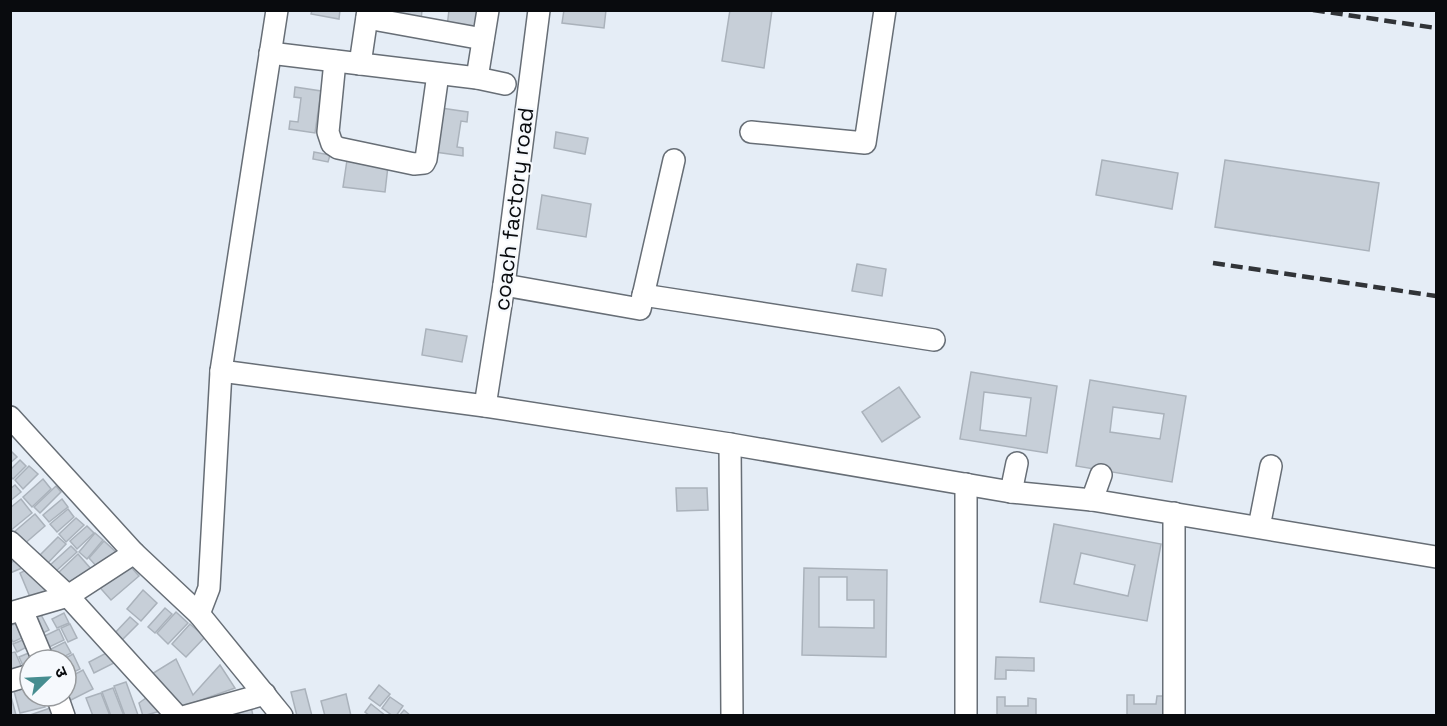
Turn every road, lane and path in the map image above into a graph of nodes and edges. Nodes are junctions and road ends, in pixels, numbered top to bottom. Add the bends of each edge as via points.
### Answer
1 (277, 10) edge
2 (488, 10) edge
3 (539, 10) edge
4 (885, 10) edge
5 (364, 13) edge
6 (483, 39) junction
7 (270, 53) junction
8 (348, 62) junction
9 (438, 74) junction
10 (477, 78) junction
11 (505, 84) dead end
12 (751, 132) dead end
13 (674, 160) dead end
14 (504, 285) junction
15 (643, 295) junction
16 (934, 340) dead end
17 (221, 371) junction
18 (485, 406) junction
19 (10, 417) edge
20 (730, 444) junction
21 (1017, 463) dead end
22 (1271, 466) dead end
23 (1101, 475) dead end
24 (966, 484) junction
25 (1011, 492) junction
26 (1092, 500) junction
27 (1174, 513) junction
28 (1259, 527) junction
29 (10, 542) edge
30 (134, 553) junction
31 (1437, 557) edge
32 (68, 596) junction
33 (16, 612) edge
34 (200, 614) junction
35 (36, 648) edge
36 (265, 694) junction
37 (177, 716) edge
38 (186, 716) edge
39 (282, 716) edge
40 (732, 716) edge
41 (966, 716) edge
42 (1174, 716) edge

1 - 7 street
2 - 6 street
3 - 14 street, coach factory road
4 - 12 street via 865,143
5 - 6 street
5 - 8 street
6 - 10 street
7 - 8 street
7 - 17 street
8 - 9 street
8 - 9 street via 328,132 332,144 414,165 426,159
9 - 10 street
10 - 11 street
13 - 15 street
14 - 15 street via 640,309
14 - 18 street, coach factory road
15 - 16 street
17 - 18 street
17 - 34 street via 209,588
18 - 20 street
19 - 30 street
20 - 24 street
20 - 40 street
21 - 25 street
22 - 28 street
23 - 26 street
24 - 25 street
24 - 41 street
25 - 26 street
26 - 27 street
27 - 28 street
27 - 42 street
28 - 31 street
29 - 32 street
30 - 32 street
30 - 34 street
32 - 33 street
32 - 37 street
33 - 35 street
34 - 36 street
36 - 38 street
36 - 39 street

